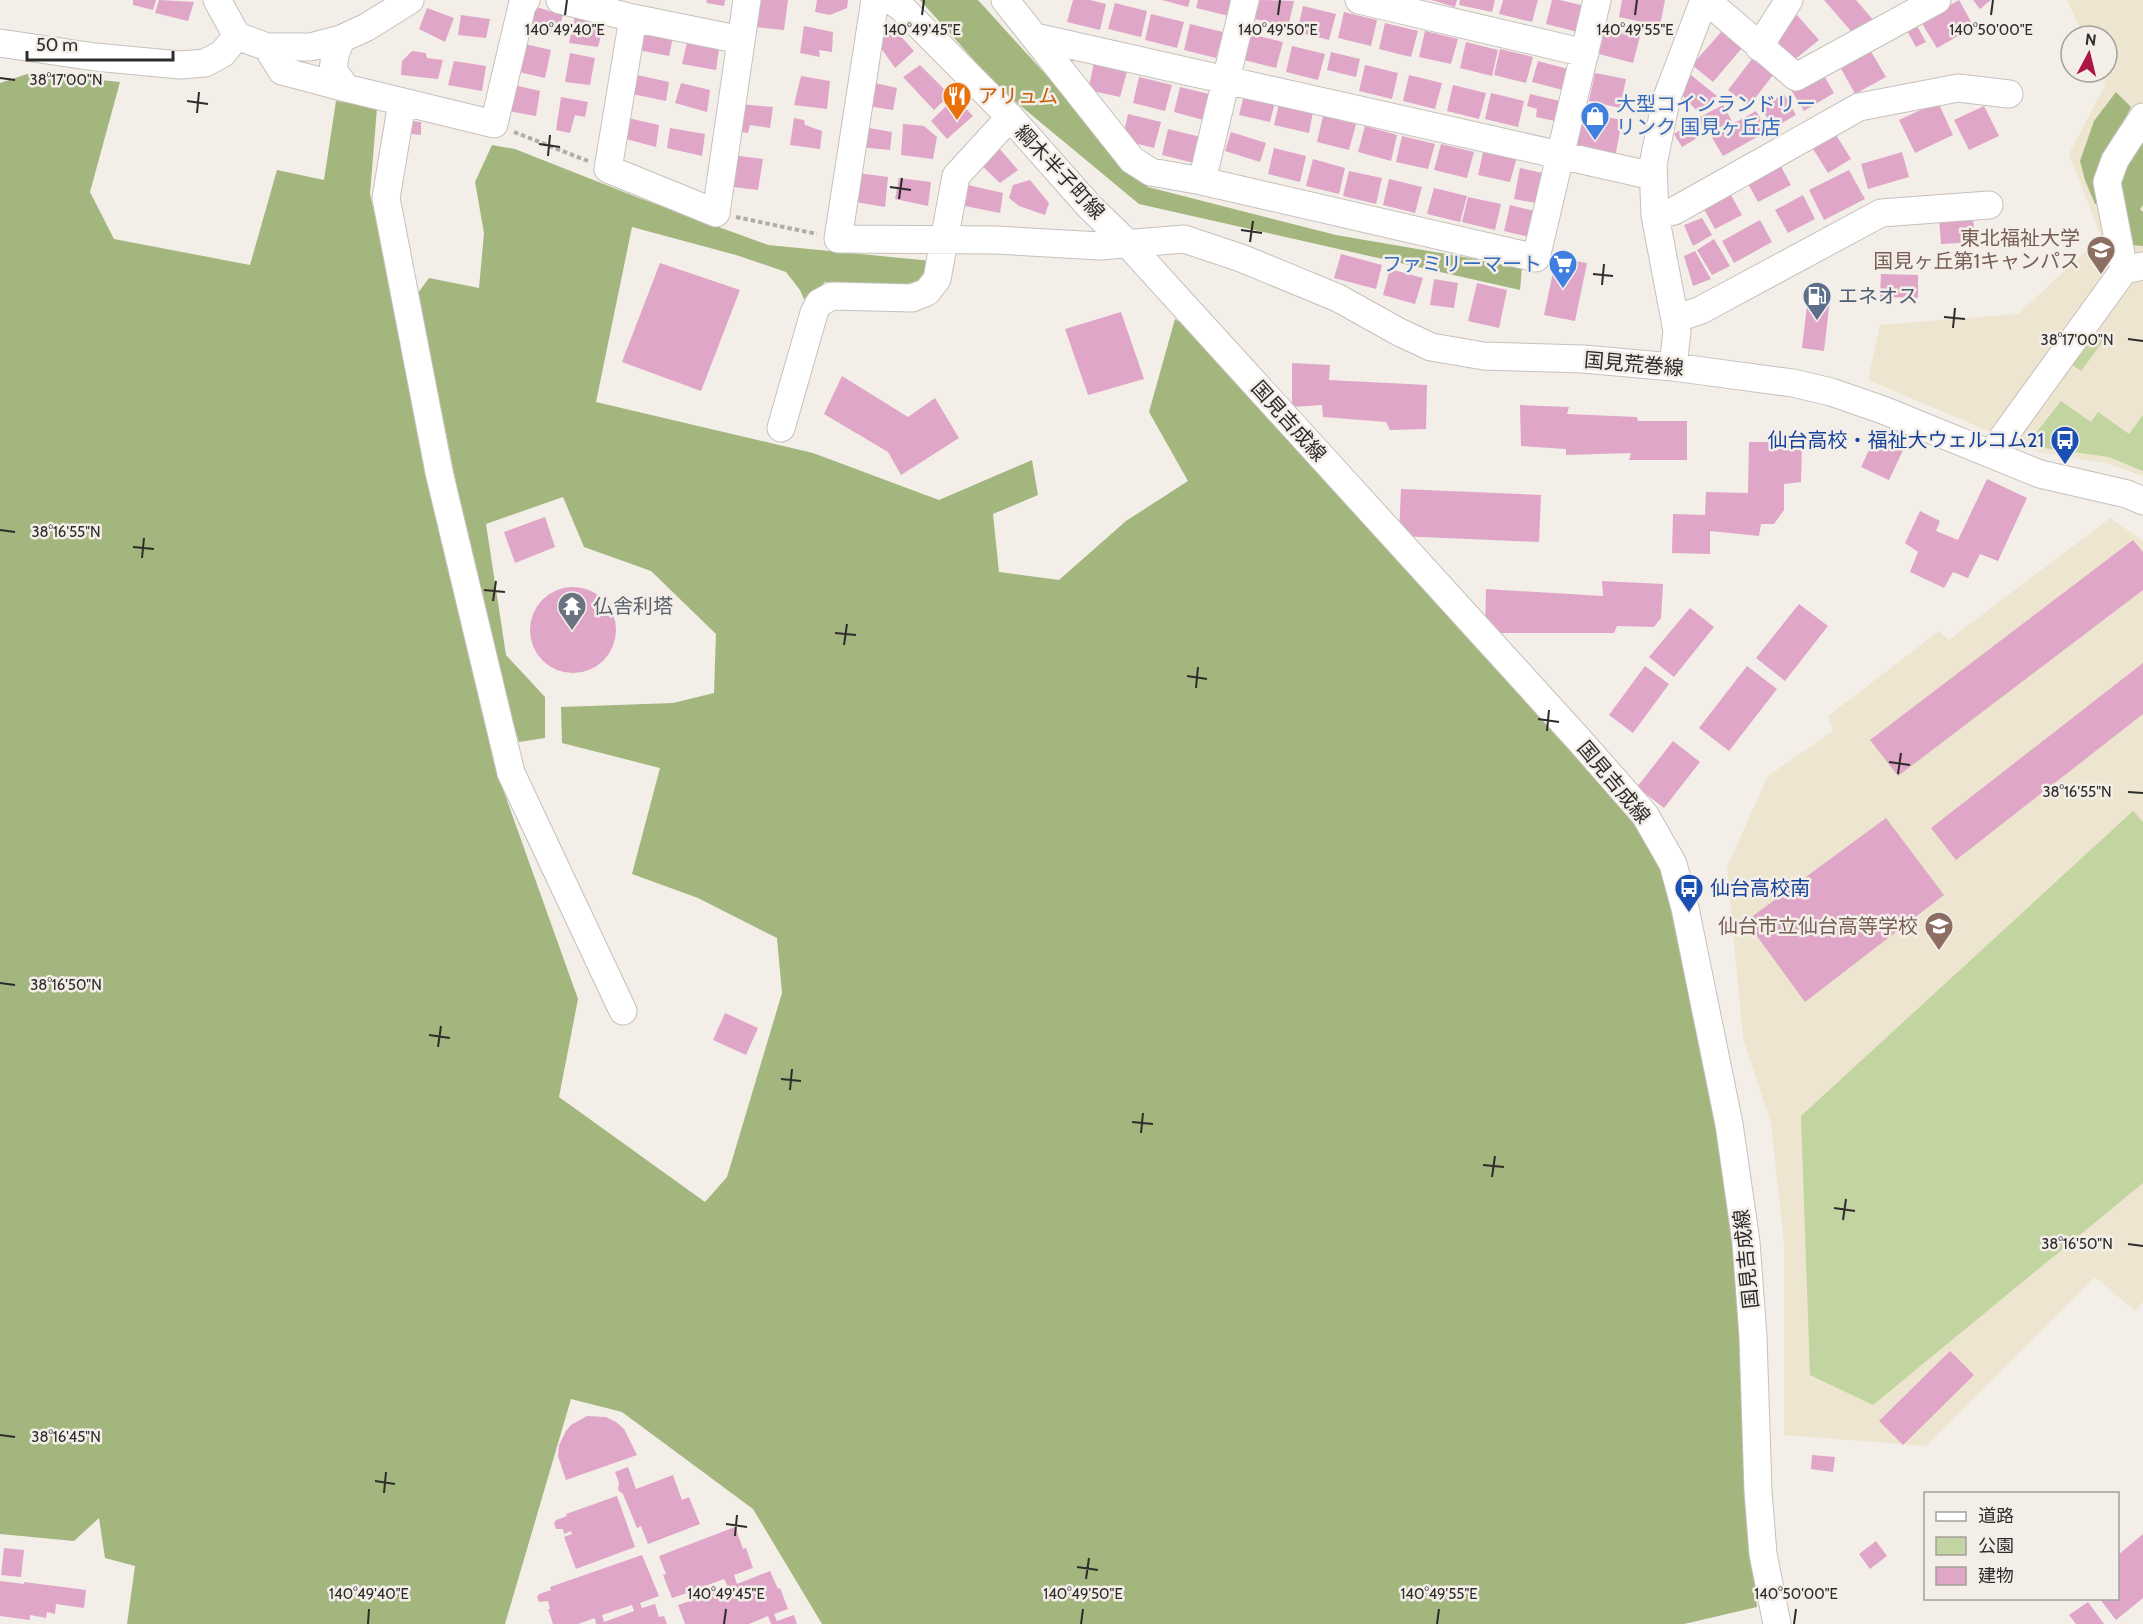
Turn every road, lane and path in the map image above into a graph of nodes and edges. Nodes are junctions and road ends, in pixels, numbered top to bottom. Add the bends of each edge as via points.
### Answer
1 (217, 0) edge
2 (410, 0) edge
3 (526, 0) edge
4 (560, 0) edge
5 (747, 0) edge
6 (875, 0) edge
7 (891, 0) edge
8 (1005, 0) edge
9 (1245, 0) edge
10 (1359, 0) edge
11 (1597, 0) edge
12 (1705, 0) edge
13 (1789, 0) edge
14 (1937, 0) edge
15 (633, 18) junction
16 (237, 36) junction
17 (1035, 38) junction
18 (341, 39) junction
19 (741, 40) junction
20 (0, 43) edge
21 (267, 47) junction
22 (1759, 47) junction
23 (1585, 53) junction
24 (1227, 80) junction
25 (346, 88) junction
26 (2009, 94) dead end
27 (402, 103) junction
28 (1010, 117) junction
29 (2143, 117) edge
30 (494, 124) junction
31 (1560, 157) junction
32 (608, 169) junction
33 (1653, 177) junction
34 (1202, 181) junction
35 (1989, 205) dead end
36 (716, 213) junction
37 (1655, 215) junction
38 (838, 239) junction
39 (944, 240) junction
40 (1127, 243) junction
41 (2133, 268) edge
42 (1676, 319) junction
43 (1673, 367) junction
44 (781, 428) dead end
45 (1991, 454) junction
46 (2143, 501) edge
47 (623, 1011) dead end
48 (1777, 1624) edge

1 - 16 street
2 - 18 street
3 - 30 street
4 - 15 street
5 - 19 street
6 - 38 street
7 - 28 street, 綱木半子町線
8 - 17 street
9 - 24 street
10 - 23 street
11 - 23 street
12 - 22 street
12 - 33 street via 1666,100
13 - 22 street
14 - 22 street via 1796,77
15 - 19 street
15 - 32 street
16 - 20 street via 222,54 205,63 180,65
16 - 21 street
17 - 24 street
17 - 34 street via 1132,160 1151,172
18 - 21 street via 310,47
18 - 25 street via 333,70
19 - 36 street
21 - 25 street via 282,71
23 - 31 street
24 - 31 street
24 - 34 street
25 - 27 street
26 - 37 street via 1958,88 1859,107 1674,211
27 - 30 street
27 - 47 street via 386,198 440,472 511,773
28 - 39 street via 956,176
28 - 40 street, 綱木半子町線
29 - 41 street via 2115,160 2107,182
30 - 32 path
31 - 33 street
31 - 34 street via 1536,258
32 - 36 street
33 - 37 street
35 - 42 street via 1881,213 1701,310
36 - 38 path
37 - 42 street
38 - 39 street, 国見荒巻線
39 - 40 street, 国見荒巻線 via 1100,246
39 - 44 street via 937,279 927,292 912,298 832,296 819,303
40 - 43 street, 国見荒巻線 via 1184,239 1241,258 1338,298 1431,347 1484,356
40 - 48 street, 国見吉成線 via 1581,742 1645,815 1673,864 1728,1125 1746,1242 1763,1554
41 - 45 street
42 - 43 street
43 - 45 street, 国見荒巻線 via 1758,377 1831,392
45 - 46 street, 国見荒巻線 via 2040,474

